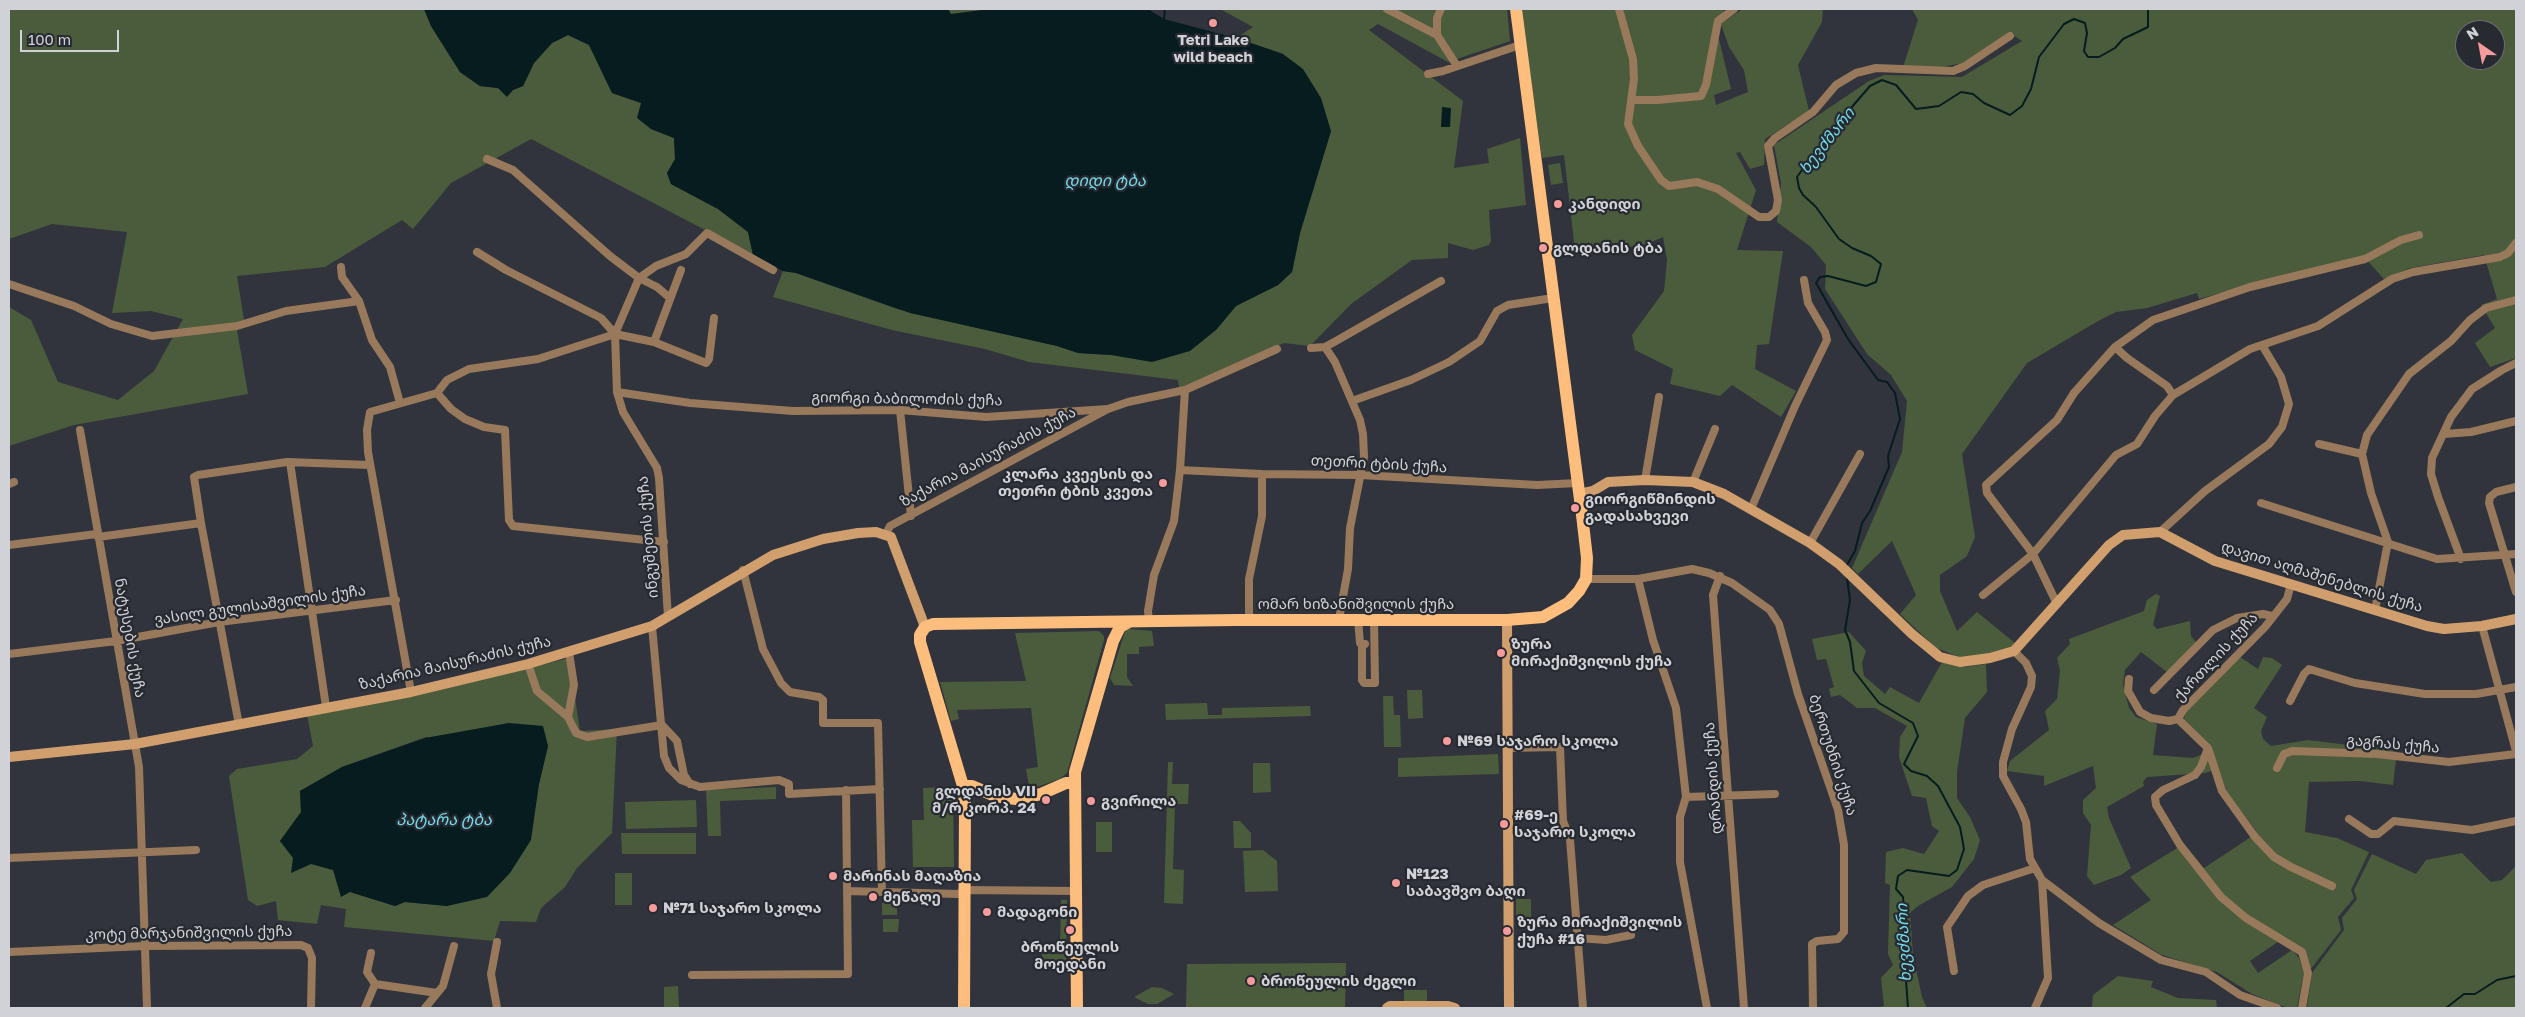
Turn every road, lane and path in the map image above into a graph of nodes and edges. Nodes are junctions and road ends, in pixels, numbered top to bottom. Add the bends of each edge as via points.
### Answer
1 (1387, 9) edge
2 (1441, 9) edge
3 (1516, 9) edge
4 (1620, 9) edge
5 (1734, 9) edge
6 (1437, 35) junction
7 (2010, 36) dead end
8 (1520, 45) junction
9 (1457, 66) junction
10 (1428, 74) dead end
11 (1632, 100) junction
12 (487, 159) dead end
13 (2419, 235) dead end
14 (2516, 243) edge
15 (477, 252) dead end
16 (341, 267) dead end
17 (681, 270) dead end
18 (773, 270) dead end
19 (639, 278) junction
20 (1804, 280) dead end
21 (1441, 281) dead end
22 (9, 284) edge
23 (670, 298) junction
24 (1553, 298) junction
25 (2516, 300) edge
26 (359, 301) junction
27 (714, 318) dead end
28 (615, 334) junction
29 (654, 342) junction
30 (2262, 345) junction
31 (1324, 347) junction
32 (2115, 347) junction
33 (1311, 348) dead end
34 (1277, 349) dead end
35 (2516, 363) edge
36 (1185, 390) junction
37 (617, 392) junction
38 (437, 393) junction
39 (2173, 395) junction
40 (1659, 397) dead end
41 (1352, 401) junction
42 (400, 403) junction
43 (1108, 409) junction
44 (900, 410) junction
45 (2516, 421) edge
46 (1715, 429) dead end
47 (80, 430) dead end
48 (2444, 434) junction
49 (2319, 444) dead end
50 (1860, 454) dead end
51 (2362, 454) junction
52 (290, 462) junction
53 (370, 465) junction
54 (1180, 470) junction
55 (1262, 474) junction
56 (1360, 476) junction
57 (1645, 480) junction
58 (1693, 482) junction
59 (2516, 486) edge
60 (1578, 488) junction
61 (2261, 503) dead end
62 (1751, 509) junction
63 (911, 516) junction
64 (201, 523) junction
65 (2160, 532) junction
66 (886, 534) junction
67 (98, 535) junction
68 (664, 542) junction
69 (2388, 542) junction
70 (1810, 543) junction
71 (9, 545) edge
72 (2032, 554) junction
73 (2516, 554) edge
74 (2507, 556) junction
75 (2461, 559) junction
76 (744, 570) junction
77 (1720, 576) junction
78 (1586, 579) junction
79 (1638, 579) junction
80 (2291, 584) junction
81 (2516, 592) edge
82 (1983, 596) dead end
83 (396, 600) junction
84 (2057, 604) junction
85 (311, 610) junction
86 (2375, 610) junction
87 (2272, 616) junction
88 (668, 617) junction
89 (1339, 619) junction
90 (1358, 619) junction
91 (1374, 619) junction
92 (1249, 620) junction
93 (1507, 620) junction
94 (2516, 620) edge
95 (219, 622) junction
96 (1097, 622) junction
97 (1129, 622) junction
98 (1149, 622) junction
99 (652, 626) junction
100 (2482, 626) junction
101 (924, 627) junction
102 (116, 641) junction
103 (1113, 641) junction
104 (1362, 644) junction
105 (1374, 644) junction
106 (2014, 651) junction
107 (569, 652) junction
108 (9, 654) edge
109 (528, 664) junction
110 (2129, 679) dead end
111 (2516, 687) edge
112 (2154, 690) dead end
113 (2501, 690) junction
114 (411, 692) junction
115 (2290, 701) dead end
116 (326, 707) junction
117 (568, 717) junction
118 (2178, 719) junction
119 (239, 724) junction
120 (662, 725) junction
121 (135, 744) junction
122 (1508, 748) junction
123 (2208, 748) junction
124 (2516, 752) edge
125 (9, 757) edge
126 (2277, 768) dead end
127 (1074, 783) junction
128 (690, 784) junction
129 (963, 786) junction
130 (880, 789) junction
131 (846, 790) junction
132 (1775, 794) dead end
133 (1729, 796) junction
134 (1686, 797) junction
135 (2349, 818) dead end
136 (2516, 821) edge
137 (196, 850) dead end
138 (144, 851) junction
139 (9, 858) edge
140 (2035, 868) junction
141 (2042, 880) junction
142 (2332, 886) dead end
143 (965, 890) junction
144 (847, 891) junction
145 (1077, 891) junction
146 (882, 892) junction
147 (1631, 935) dead end
148 (1577, 938) junction
149 (497, 942) dead end
150 (146, 946) junction
151 (454, 946) dead end
152 (9, 952) edge
153 (371, 953) dead end
154 (1954, 971) dead end
155 (692, 975) dead end
156 (375, 984) junction
157 (437, 993) junction
158 (147, 1008) edge
159 (311, 1008) edge
160 (364, 1008) edge
161 (427, 1008) edge
162 (497, 1008) edge
163 (964, 1008) edge
164 (1077, 1008) edge
165 (1387, 1008) edge
166 (1455, 1008) edge
167 (1509, 1008) edge
168 (1583, 1008) edge
169 (1707, 1008) edge
170 (1744, 1008) edge
171 (1813, 1008) edge
172 (2035, 1008) edge
173 (2277, 1008) edge
174 (2302, 1008) edge

1 - 6 street
2 - 6 street via 1437,18
3 - 8 main road
4 - 11 street via 1633,59
5 - 11 street via 1718,21 1701,96
6 - 9 street
7 - 11 street via 1953,71 1876,68 1856,73 1836,85 1813,112 1768,146 1778,200 1776,211 1769,217 1759,217 1718,189 1697,182 1666,185 1638,146 1628,124
8 - 9 street
8 - 24 main road
9 - 10 street
12 - 19 street via 513,170
13 - 32 street via 2401,240 2365,259 2250,288 2153,320
14 - 30 street via 2500,257 2413,272 2392,279 2318,326
15 - 28 street via 601,318
16 - 26 street via 342,277
17 - 23 street
18 - 19 street via 707,234 686,254 656,266
19 - 23 street
19 - 28 street
20 - 62 street via 1808,303 1827,340
21 - 31 street
22 - 26 street via 74,306 111,324 152,336 237,326 286,311
23 - 29 street
24 - 41 street via 1508,305 1497,311 1480,341 1449,362 1411,380
24 - 60 main road
25 - 51 street via 2486,308 2409,374 2368,435
26 - 42 street via 372,340 390,367
27 - 29 street via 706,363
28 - 29 street
28 - 37 street, ინგუშეთის ქუჩა
28 - 38 street via 538,358 469,369 447,380
30 - 39 street
30 - 65 street via 2280,377 2289,404 2282,428 2269,444 2205,491
31 - 33 street
31 - 41 street
32 - 39 street via 2167,386
32 - 72 street via 2101,359 2057,420 1986,485 1987,493
34 - 36 street, გიორგი ბაბილოძის ქუჩა
35 - 48 street via 2472,389 2451,417
36 - 43 street, გიორგი ბაბილოძის ქუჩა
36 - 54 street
37 - 44 street, გიორგი ბაბილოძის ქუჩა via 690,403 793,411
37 - 68 street, ინგუშეთის ქუჩა via 629,425 657,468
38 - 42 street
38 - 68 street via 465,420 505,430 509,520 513,526
39 - 72 street via 2137,444 2116,456
40 - 57 street
41 - 56 street via 1363,434 1364,457
42 - 53 street via 370,412 367,430
43 - 44 street, გიორგი ბაბილოძის ქუჩა via 986,417
43 - 63 street, ზაქარია მაისურაძის ქუჩა
44 - 63 street
45 - 48 street via 2471,432
46 - 58 street
47 - 67 street, ნატუსების ქუჩა
48 - 75 street via 2432,458 2432,474
49 - 51 street
50 - 70 street
51 - 69 street
52 - 53 street
52 - 64 street via 198,475 193,480
52 - 85 street
53 - 83 street
54 - 55 street, თეთრი ტბის ქუჩა
54 - 98 street via 1174,521 1154,575
55 - 56 street, თეთრი ტბის ქუჩა
55 - 92 street via 1262,516 1249,579
56 - 60 street, თეთრი ტბის ქუჩა
56 - 89 street
57 - 58 street
57 - 60 street via 1608,482 1593,491
58 - 62 street
59 - 74 street via 2496,492 2489,503
60 - 78 main road
61 - 69 street
62 - 70 street
63 - 66 street, ზაქარია მაისურაძის ქუჩა via 890,526
64 - 67 street
64 - 95 street
65 - 80 street, დავით აღმაშენებლის ქუჩა via 2214,561
65 - 84 street via 2123,535 2109,545
66 - 76 street, ზაქარია მაისურაძის ქუჩა via 858,533 823,538 773,555
66 - 101 street via 891,537 900,557
67 - 71 street
67 - 102 street, ნატუსების ქუჩა
68 - 88 street, ინგუშეთის ქუჩა
69 - 75 street via 2437,559
69 - 86 street
70 - 106 street via 1839,564 1940,657 1960,662 1974,661
72 - 82 street
72 - 84 street
73 - 74 street
74 - 75 street
74 - 81 street
76 - 88 street, ზაქარია მაისურაძის ქუჩა
76 - 130 street via 763,649 780,684 790,692 823,700 823,723 878,723
77 - 79 street via 1692,569
77 - 133 street, დრანდის ქუჩა via 1713,595
77 - 171 street, ბერთუბნის ქუჩა via 1770,610 1779,624 1798,694 1838,810 1844,845 1844,932 1838,940 1812,944
78 - 79 street
78 - 93 main road, ომარ ხიზანიშვილის ქუჩა via 1579,591 1557,610 1543,617
79 - 134 street via 1653,640 1676,708
80 - 86 street, დავით აღმაშენებლის ქუჩა
80 - 87 street, ქართლის ქუჩა via 2287,599
83 - 85 street, ვასილ გულისაშვილის ქუჩა
83 - 114 street
84 - 106 street
85 - 95 street, ვასილ გულისაშვილის ქუჩა
85 - 116 street
86 - 100 street, დავით აღმაშენებლის ქუჩა via 2444,629
87 - 112 street via 2263,614 2237,618 2213,630
87 - 118 street, ქართლის ქუჩა
88 - 99 street, ზაქარია მაისურაძის ქუჩა
89 - 90 main road, ომარ ხიზანიშვილის ქუჩა
89 - 92 main road, ომარ ხიზანიშვილის ქუჩა
90 - 91 main road, ომარ ხიზანიშვილის ქუჩა
90 - 104 street
91 - 93 main road, ომარ ხიზანიშვილის ქუჩა
91 - 105 street
92 - 98 main road, ომარ ხიზანიშვილის ქუჩა
93 - 122 street
94 - 100 street, დავით აღმაშენებლის ქუჩა
95 - 102 street, ვასილ გულისაშვილის ქუჩა
95 - 119 street
96 - 97 main road, ომარ ხიზანიშვილის ქუჩა
96 - 101 main road, ომარ ხიზანიშვილის ქუჩა via 933,624
96 - 103 main road via 1109,630
97 - 98 main road, ომარ ხიზანიშვილის ქუჩა
97 - 103 main road via 1118,630
99 - 107 street, ზაქარია მაისურაძის ქუჩა
99 - 120 street
100 - 113 street
101 - 129 main road via 920,642
102 - 108 street, ვასილ გულისაშვილის ქუჩა
102 - 121 street, ნატუსების ქუჩა
103 - 127 main road
104 - 105 street
104 - 105 street via 1364,683 1375,683
106 - 140 street via 2026,663 2032,676 2012,729 2003,762 2003,776 2022,809 2030,858
107 - 109 street, ზაქარია მაისურაძის ქუჩა
107 - 117 street via 574,685
109 - 114 street, ზაქარია მაისურაძის ქუჩა
109 - 117 street via 536,691
110 - 118 street via 2128,691 2140,712 2169,721
111 - 113 street
113 - 115 street via 2476,694 2425,694 2355,683 2309,669
113 - 124 street
114 - 116 street, ზაქარია მაისურაძის ქუჩა
116 - 119 street, ზაქარია მაისურაძის ქუჩა
117 - 120 street via 574,730 584,737
118 - 123 street, ქართლის ქუჩა
119 - 121 street, ზაქარია მაისურაძის ქუჩა
120 - 128 street via 677,742 684,775
120 - 128 street via 664,756 669,768
121 - 125 street, ზაქარია მაისურაძის ქუჩა
121 - 138 street, ნატუსების ქუჩა
122 - 148 street via 1560,747 1563,821 1570,839
122 - 167 street
123 - 142 street via 2222,791 2256,837 2274,857
123 - 174 street via 2195,775 2163,790 2155,797 2156,805 2180,845 2221,896 2246,918 2302,952 2308,973
124 - 126 street, გაგრას ქუჩა via 2449,762 2377,754 2292,751 2284,754
127 - 129 main road via 1016,800
127 - 145 main road
128 - 131 street via 700,787 779,780 789,784 789,794
129 - 143 main road
130 - 131 street
130 - 146 street
131 - 144 street
132 - 133 street
133 - 134 street
133 - 170 street, დრანდის ქუჩა
134 - 169 street via 1680,818 1680,862
135 - 136 street via 2371,834 2378,834 2394,822 2472,830
137 - 138 street
138 - 139 street
138 - 150 street, ნატუსების ქუჩა
140 - 141 street
140 - 154 street via 1983,885 1968,896 1947,927
141 - 172 street via 2048,978
141 - 173 street via 2099,923 2161,960 2206,972 2240,995
143 - 145 street
143 - 146 street via 958,894
143 - 163 main road
144 - 146 street
144 - 155 street via 848,974
145 - 164 main road
147 - 148 street via 1606,940
148 - 168 street
149 - 162 street via 492,974
150 - 152 street, კოტე მარჯანიშვილის ქუჩა
150 - 158 street, ნატუსების ქუჩა
150 - 159 street, კოტე მარჯანიშვილის ქუჩა via 301,945 308,948 312,958
151 - 157 street via 443,986
153 - 156 street via 367,972
156 - 157 street
156 - 160 street
157 - 161 street
165 - 166 street

